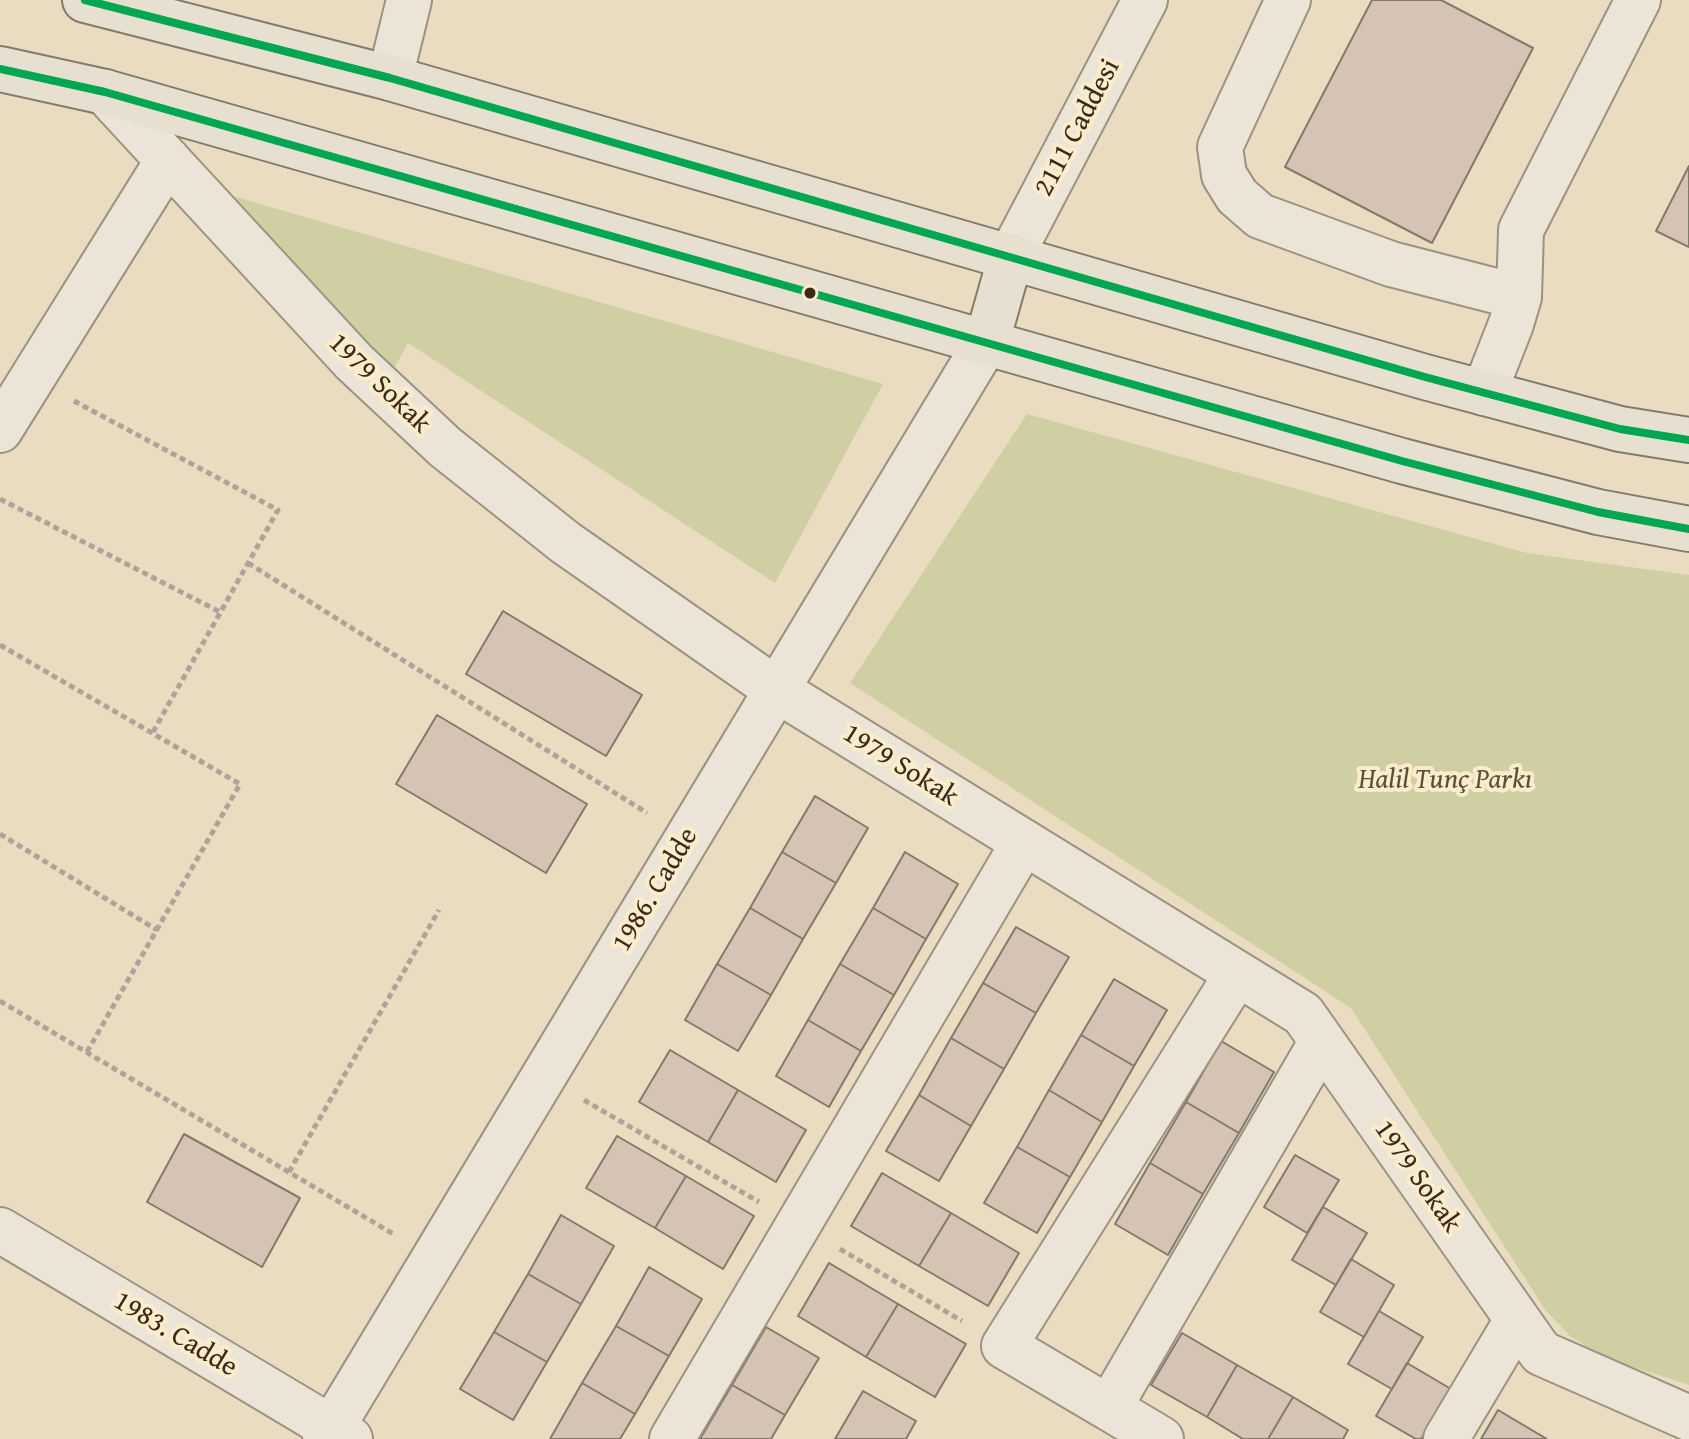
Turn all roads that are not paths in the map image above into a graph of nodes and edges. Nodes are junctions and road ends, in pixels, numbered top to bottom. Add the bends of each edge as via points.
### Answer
1 (85, 0) edge
2 (409, 0) edge
3 (1145, 0) edge
4 (1288, 0) edge
5 (1638, 0) edge
6 (0, 69) edge
7 (390, 78) junction
8 (105, 92) junction
9 (168, 160) junction
10 (1011, 256) junction
11 (1519, 297) junction
12 (987, 341) junction
13 (1484, 393) junction
14 (0, 430) edge
15 (1689, 440) edge
16 (1689, 529) edge
17 (777, 690) junction
18 (1024, 842) junction
19 (1237, 974) junction
20 (1322, 1041) junction
21 (0, 1230) edge
22 (1517, 1320) junction
23 (1109, 1408) junction
24 (1689, 1418) edge
25 (336, 1435) edge
26 (672, 1439) edge
27 (1161, 1439) edge
28 (1446, 1439) edge

1 - 7 main road
2 - 7 street
3 - 10 street, 2111 Caddesi
4 - 11 street via 1220,147 1224,175 1237,196 1260,216 1377,259
5 - 11 street via 1521,230
6 - 8 main road
7 - 10 main road
8 - 9 street, 1979 Sokak
8 - 12 main road
9 - 14 street
9 - 17 street, 1979 Sokak via 354,362 445,447 566,543
10 - 12 main road
10 - 13 main road
11 - 13 street
12 - 16 main road via 1402,461 1598,512
12 - 17 street, 1986. Cadde
13 - 15 main road via 1620,429
17 - 18 street, 1979 Sokak
17 - 25 street, 1986. Cadde via 434,1258
18 - 19 street, 1979 Sokak
18 - 26 street
19 - 20 street, 1979 Sokak via 1303,1014
19 - 23 street via 1004,1346
20 - 22 street, 1979 Sokak
20 - 23 street
21 - 25 street, 1983. Cadde
22 - 24 street, 1979 Sokak via 1549,1358
22 - 28 street
23 - 27 street

